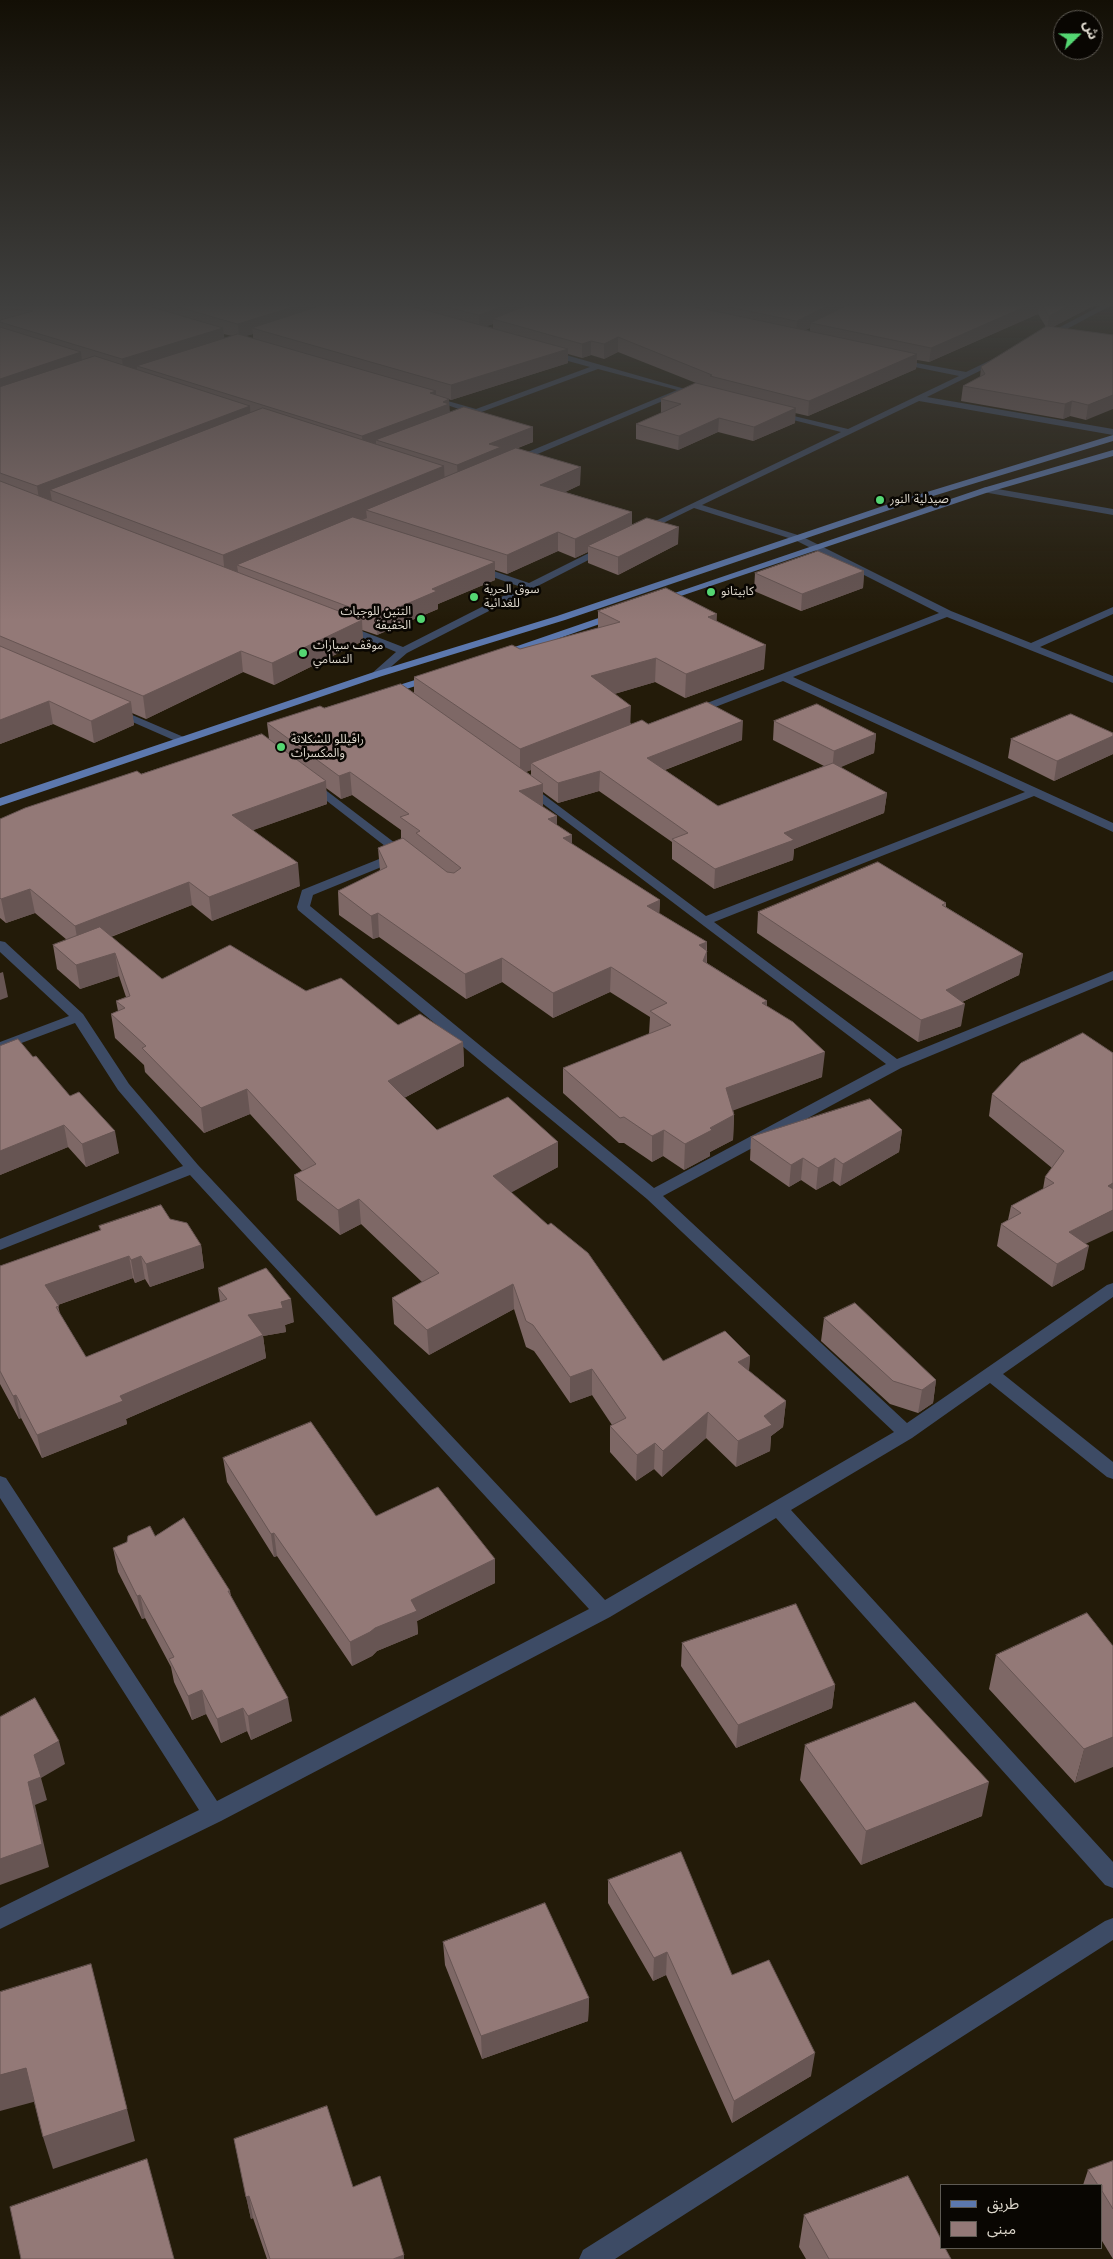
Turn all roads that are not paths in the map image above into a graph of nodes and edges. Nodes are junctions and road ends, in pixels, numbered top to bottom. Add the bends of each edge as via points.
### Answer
1 (471, 410) edge
2 (480, 410) edge
3 (642, 410) edge
4 (891, 410) edge
5 (989, 410) edge
6 (476, 412) junction
7 (771, 412) edge
8 (459, 418) edge
9 (847, 431) junction
10 (1113, 432) edge
11 (1113, 438) edge
12 (1113, 453) edge
13 (503, 466) edge
14 (986, 490) junction
15 (693, 505) junction
16 (1113, 512) edge
17 (836, 525) junction
18 (854, 534) junction
19 (632, 535) edge
20 (798, 538) junction
21 (615, 543) edge
22 (816, 546) junction
23 (464, 565) edge
24 (529, 586) junction
25 (646, 604) edge
26 (1113, 610) edge
27 (627, 611) edge
28 (948, 613) junction
29 (338, 625) edge
30 (1032, 647) junction
31 (403, 651) junction
32 (494, 657) edge
33 (446, 672) edge
34 (375, 675) junction
35 (784, 677) junction
36 (1113, 680) edge
37 (390, 691) junction
38 (372, 697) edge
39 (406, 702) edge
40 (109, 708) edge
41 (684, 716) edge
42 (182, 740) junction
43 (299, 775) edge
44 (528, 777) edge
45 (1035, 792) junction
46 (0, 802) edge
47 (1113, 828) edge
48 (402, 854) junction
49 (417, 864) edge
50 (704, 921) junction
51 (0, 945) edge
52 (1113, 975) edge
53 (78, 1017) junction
54 (0, 1047) edge
55 (896, 1065) junction
56 (193, 1168) junction
57 (652, 1195) junction
58 (0, 1245) edge
59 (1113, 1289) edge
60 (992, 1375) junction
61 (906, 1434) junction
62 (1113, 1472) edge
63 (0, 1482) edge
64 (778, 1508) junction
65 (603, 1611) junction
66 (213, 1814) junction
67 (1113, 1878) edge
68 (0, 1919) edge
69 (1113, 1928) edge
70 (592, 2259) edge

1 - 6 street
2 - 6 street
3 - 13 street
4 - 9 street
5 - 10 street
6 - 8 street
7 - 9 street
9 - 15 street
11 - 17 main road
12 - 14 main road
14 - 16 street
14 - 18 main road
15 - 19 street
15 - 20 street
17 - 18 main road
17 - 20 main road
18 - 22 main road
20 - 22 street
20 - 34 main road via 561,618
21 - 24 street
22 - 25 main road
22 - 28 street
23 - 24 street
24 - 31 street
26 - 30 street
27 - 32 main road
28 - 30 street
28 - 35 street
29 - 31 street
30 - 36 street
31 - 34 street
33 - 37 main road
34 - 42 main road
35 - 41 street
35 - 45 street
37 - 38 main road
37 - 39 street
40 - 42 street
42 - 46 main road
43 - 48 street
44 - 50 street via 519,781
45 - 47 street
45 - 50 street
48 - 49 street
48 - 57 street via 307,893 303,908
50 - 55 street
51 - 53 street
52 - 55 street
53 - 54 street
53 - 56 street via 123,1087
55 - 57 street
56 - 58 street
56 - 65 street
57 - 61 street
59 - 60 street
60 - 61 street
60 - 62 street
61 - 64 street
63 - 66 street
64 - 65 street
64 - 67 street
65 - 66 street
66 - 68 street
69 - 70 street

